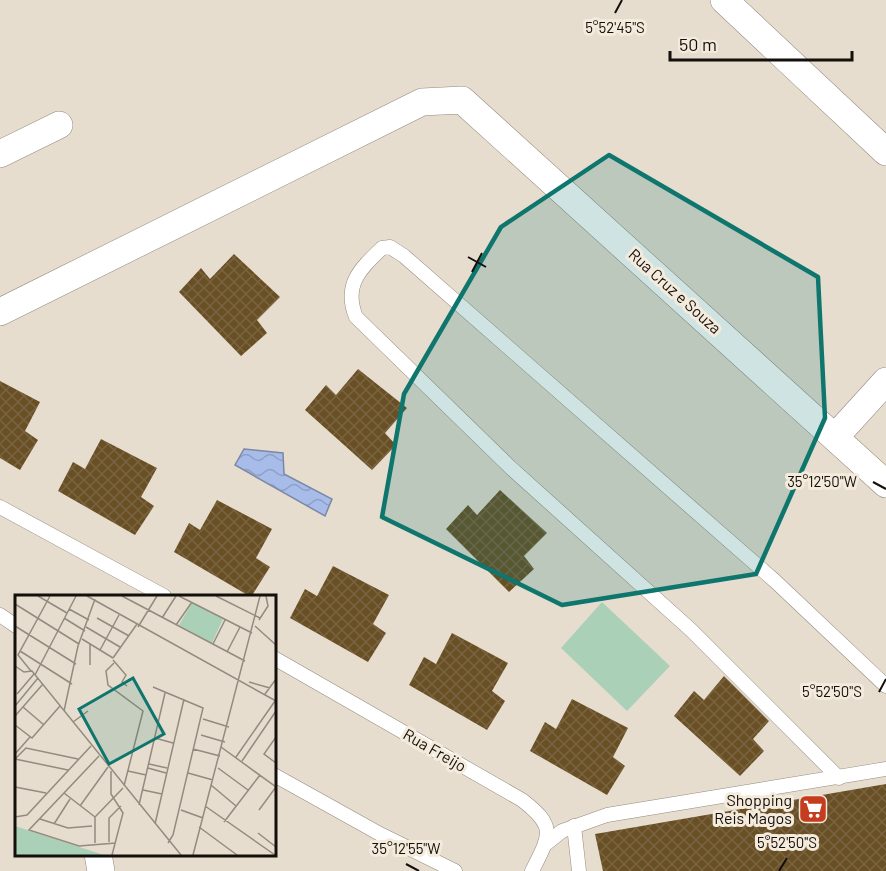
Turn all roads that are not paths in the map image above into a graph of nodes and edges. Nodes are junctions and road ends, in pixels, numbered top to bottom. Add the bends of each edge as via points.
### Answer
1 (724, 0) edge
2 (58, 125) dead end
3 (881, 139) edge
4 (0, 154) edge
5 (0, 312) edge
6 (886, 381) edge
7 (836, 436) junction
8 (886, 484) edge
9 (0, 507) edge
10 (160, 595) edge
11 (0, 615) edge
12 (15, 625) edge
13 (276, 659) edge
14 (886, 686) edge
15 (886, 769) edge
16 (276, 776) edge
17 (839, 778) junction
18 (574, 826) junction
19 (547, 843) junction
20 (98, 856) edge
21 (533, 870) edge
22 (100, 871) edge
23 (455, 871) edge
24 (579, 871) edge

1 - 3 street
2 - 4 street
5 - 7 street, Rua Cruz e Souza via 422,102 462,100
6 - 7 street
7 - 8 street, Rua Cruz e Souza
9 - 10 lane
11 - 12 lane
13 - 19 lane, Rua Freijo via 522,800 542,815
14 - 17 lane via 775,581 404,256 390,247 382,248 366,263 350,300 356,317 511,468 691,630
15 - 17 lane
16 - 23 lane
17 - 18 lane via 607,815
18 - 19 lane
18 - 24 lane
19 - 21 lane
20 - 22 street

